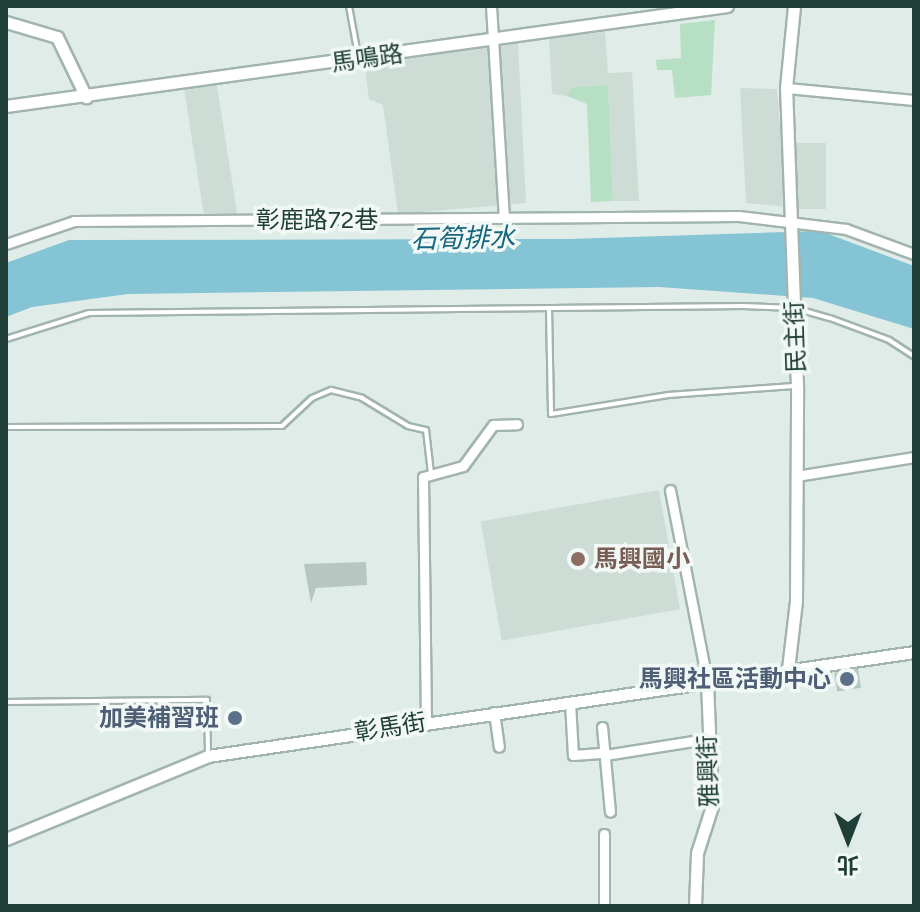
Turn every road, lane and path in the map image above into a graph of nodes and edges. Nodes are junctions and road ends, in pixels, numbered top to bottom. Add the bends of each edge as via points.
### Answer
1 (349, 6) edge
2 (491, 6) edge
3 (727, 6) edge
4 (794, 6) edge
5 (6, 22) edge
6 (493, 40) junction
7 (358, 59) junction
8 (786, 88) junction
9 (86, 97) junction
10 (914, 100) edge
11 (6, 106) edge
12 (504, 217) junction
13 (793, 220) junction
14 (6, 244) edge
15 (914, 254) edge
16 (549, 307) junction
17 (794, 308) junction
18 (6, 339) edge
19 (914, 356) edge
20 (797, 386) junction
21 (517, 424) dead end
22 (6, 427) edge
23 (914, 457) edge
24 (431, 475) junction
25 (796, 476) junction
26 (670, 490) dead end
27 (914, 652) edge
28 (788, 669) junction
29 (707, 681) junction
30 (6, 702) edge
31 (570, 702) junction
32 (494, 712) junction
33 (426, 721) junction
34 (602, 727) dead end
35 (706, 739) junction
36 (499, 747) dead end
37 (604, 754) junction
38 (208, 756) junction
39 (610, 812) dead end
40 (6, 832) edge
41 (604, 834) dead end
42 (6, 839) edge
43 (604, 906) edge
44 (695, 906) edge

1 - 7 lane
2 - 6 street
3 - 6 street, 馬鳴路
4 - 8 street, 民主街
5 - 9 street via 57,37
6 - 7 street, 馬鳴路
6 - 12 street
7 - 9 street, 馬鳴路
8 - 10 street
8 - 13 street, 民主街
9 - 11 street, 馬鳴路
12 - 13 street, 彰鹿路72巷
12 - 14 street, 彰鹿路72巷 via 74,221
13 - 15 street, 彰鹿路72巷 via 846,229
13 - 17 street, 民主街
16 - 17 lane
16 - 18 lane via 89,313
16 - 20 lane via 551,414 668,395
17 - 19 lane via 889,340
17 - 20 street, 民主街
20 - 25 street, 民主街
21 - 24 street via 493,425 463,466
22 - 24 lane via 282,426 312,398 331,390 362,398 408,426 426,430
23 - 25 street
24 - 33 street via 423,477
25 - 28 street, 民主街 via 796,601
26 - 29 street
27 - 28 street, 彰馬街
28 - 29 street, 彰馬街
29 - 31 street, 彰馬街
29 - 35 street, 雅興街
30 - 38 lane via 207,700
31 - 32 street, 彰馬街
31 - 37 street via 573,755
32 - 33 street, 彰馬街
32 - 36 street
33 - 38 street, 彰馬街
34 - 37 street
35 - 37 street
35 - 44 street, 雅興街 via 712,806 697,853
37 - 39 street
38 - 42 street, 彰馬街
40 - 42 street
41 - 43 street

